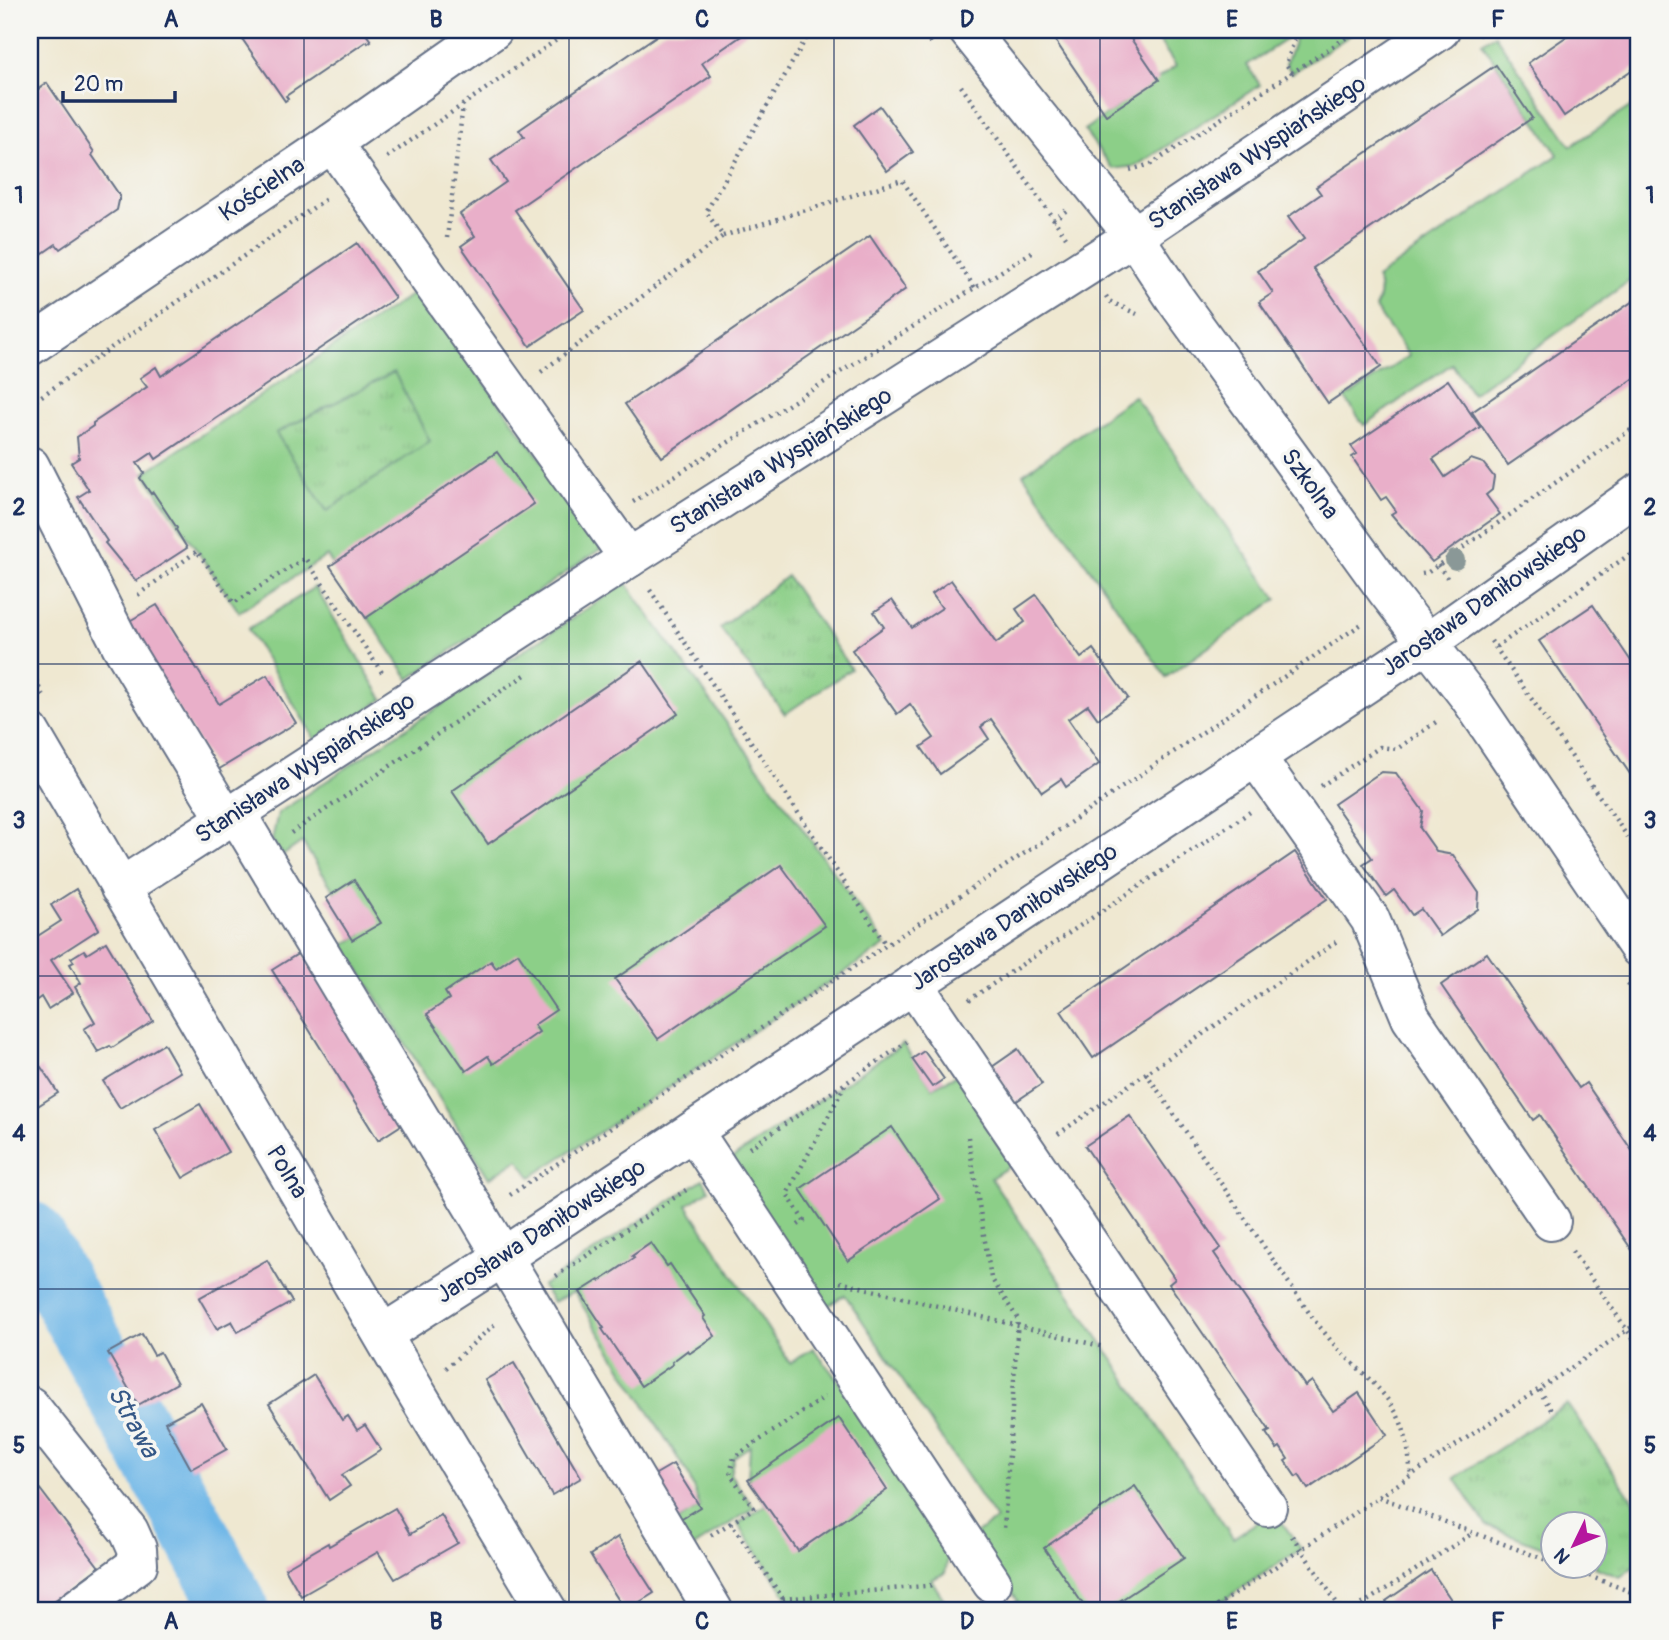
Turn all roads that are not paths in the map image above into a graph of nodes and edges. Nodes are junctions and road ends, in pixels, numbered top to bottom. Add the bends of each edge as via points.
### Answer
1 (493, 30) edge
2 (968, 30) edge
3 (1457, 34) edge
4 (332, 143) junction
5 (1133, 236) junction
6 (30, 346) edge
7 (30, 466) edge
8 (1639, 493) edge
9 (629, 558) junction
10 (1427, 643) junction
11 (30, 732) edge
12 (1256, 757) junction
13 (231, 816) junction
14 (120, 888) junction
15 (1639, 948) edge
16 (914, 984) junction
17 (693, 1131) junction
18 (1551, 1221) road end
19 (503, 1257) junction
20 (383, 1334) junction
21 (30, 1406) edge
22 (1267, 1507) road end
23 (992, 1583) road end
24 (75, 1610) edge
25 (547, 1610) edge
26 (713, 1610) edge

1 - 4 street, Kościelna
2 - 5 street, Szkolna
3 - 5 street, Stanisława Wyspiańskiego
4 - 6 street, Kościelna
4 - 9 street
5 - 9 street, Stanisława Wyspiańskiego
5 - 10 street, Szkolna
7 - 13 street via 122,647
8 - 10 street, Jarosława Daniłowskiego
9 - 13 street, Stanisława Wyspiańskiego
10 - 12 street, Jarosława Daniłowskiego
10 - 15 street, Szkolna via 1471,698
11 - 14 street, Polna
12 - 16 street, Jarosława Daniłowskiego
12 - 18 street via 1370,919 1411,1018
13 - 14 street, Stanisława Wyspiańskiego
13 - 19 street via 260,853
14 - 20 street, Polna
16 - 17 street, Jarosława Daniłowskiego
16 - 22 street
17 - 19 street, Jarosława Daniłowskiego
17 - 23 street
19 - 20 street, Jarosława Daniłowskiego
19 - 26 street
20 - 25 street, Polna
21 - 24 street via 129,1531 136,1549 138,1564

